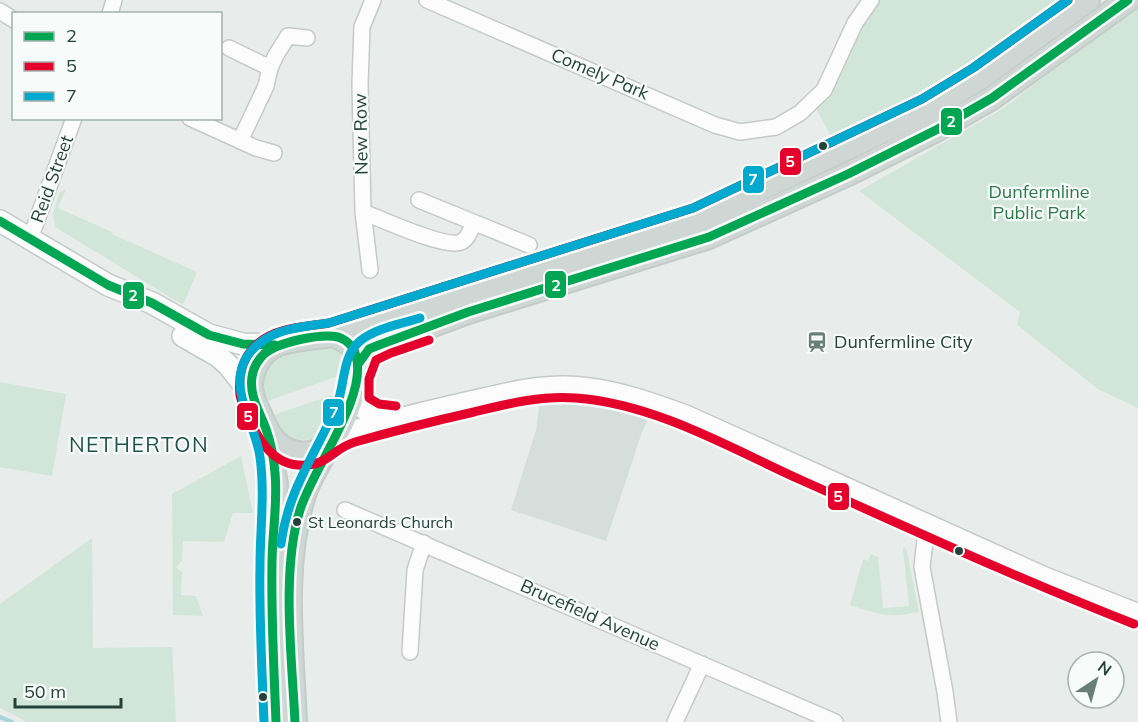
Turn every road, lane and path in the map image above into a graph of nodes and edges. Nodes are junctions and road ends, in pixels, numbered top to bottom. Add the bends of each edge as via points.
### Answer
1 (373, 0) edge
2 (427, 0) edge
3 (871, 0) edge
4 (1088, 0) edge
5 (1128, 0) edge
6 (307, 38) dead end
7 (229, 48) dead end
8 (270, 68) junction
9 (74, 120) edge
10 (194, 120) edge
11 (240, 141) junction
12 (274, 153) dead end
13 (419, 200) dead end
14 (363, 212) junction
15 (0, 221) edge
16 (474, 223) junction
17 (30, 239) junction
18 (529, 245) dead end
19 (370, 270) dead end
20 (108, 285) junction
21 (332, 335) junction
22 (275, 345) junction
23 (360, 363) junction
24 (355, 386) junction
25 (252, 395) junction
26 (395, 418) junction
27 (267, 430) junction
28 (333, 439) junction
29 (345, 510) dead end
30 (931, 524) junction
31 (424, 543) junction
32 (1138, 613) edge
33 (410, 652) dead end
34 (702, 664) junction
35 (276, 722) edge
36 (295, 722) edge
37 (675, 722) edge
38 (835, 722) edge
39 (949, 722) edge

1 - 14 street, New Row via 362,27
2 - 3 street, Comely Park via 715,125 740,132 776,127 800,113 824,90 855,23
4 - 21 main road via 980,78 928,110 697,219
5 - 23 main road via 993,98 848,174 709,237 468,312 379,345 369,349
6 - 8 street via 288,36
7 - 8 street
8 - 11 street via 266,86
9 - 17 street, Reid Street
10 - 11 street
11 - 12 street
13 - 16 street
14 - 16 street via 454,244 465,240
14 - 19 street, New Row
15 - 17 main road
16 - 18 street
17 - 20 main road
20 - 22 main road via 152,303 216,338
20 - 25 main road via 145,314 218,356
21 - 22 main road
21 - 23 main road via 350,344
22 - 25 main road via 256,365
23 - 24 main road
24 - 26 street via 358,404 366,413
24 - 28 main road
25 - 27 main road
26 - 28 street
26 - 30 street via 520,389 577,386 608,391 687,415
27 - 28 main road via 277,443 293,453 313,452
27 - 35 main road via 276,484 271,613
28 - 36 main road via 306,489 294,539 291,606
29 - 31 street, Brucefield Avenue
30 - 32 street via 1046,578
30 - 39 street via 922,567
31 - 33 street via 415,570
31 - 34 street, Brucefield Avenue
34 - 37 street
34 - 38 street, Brucefield Avenue

